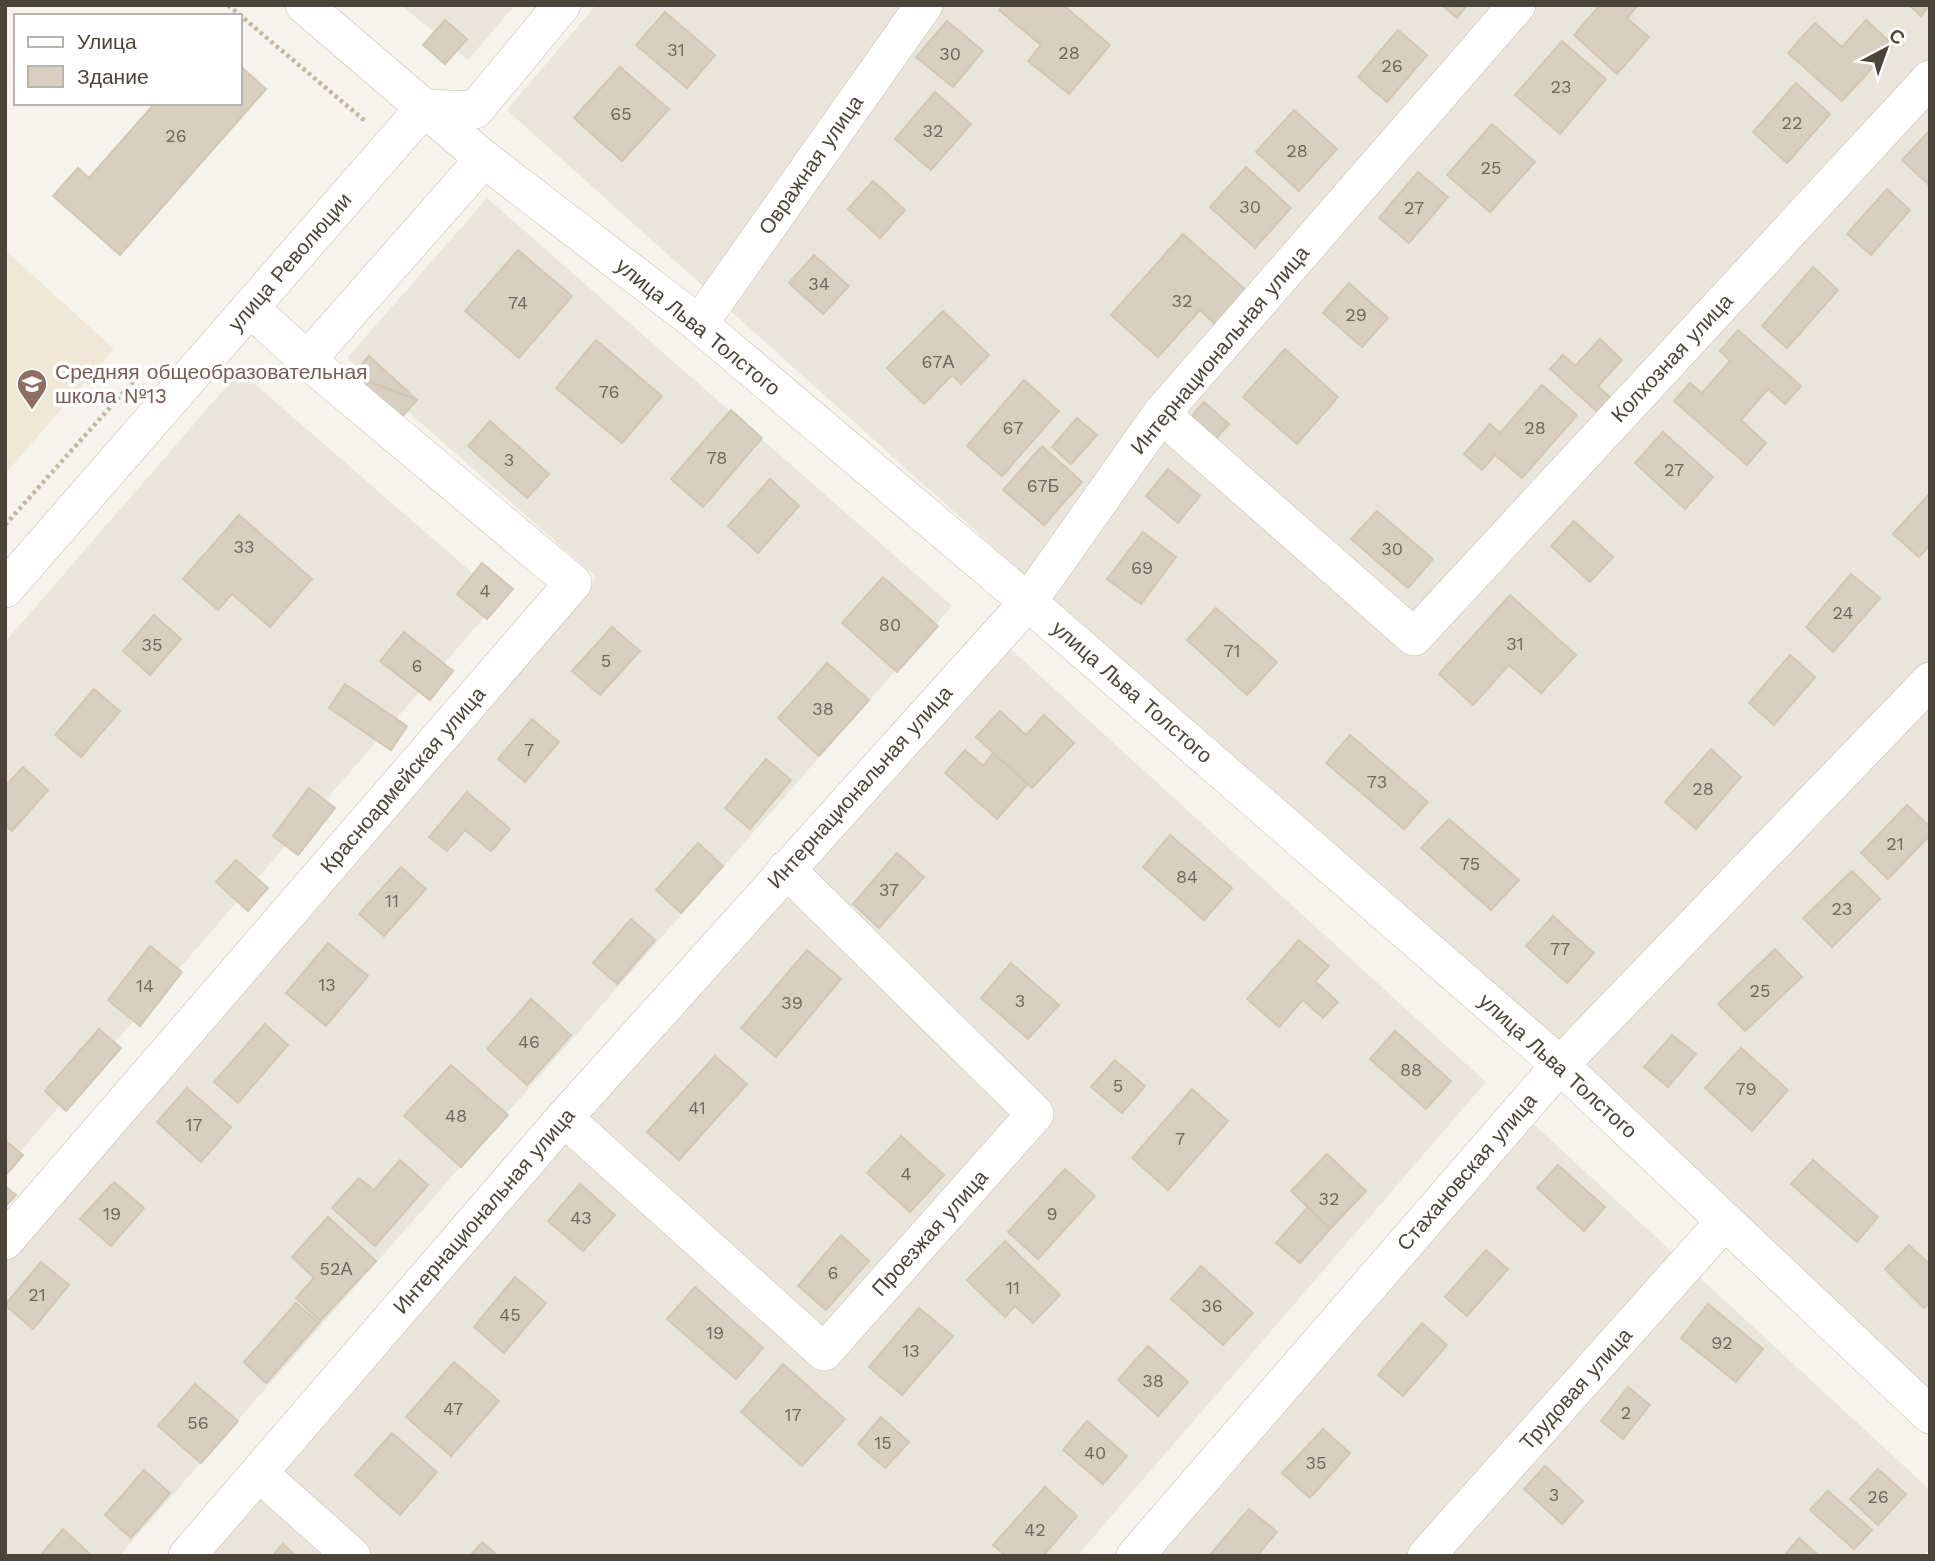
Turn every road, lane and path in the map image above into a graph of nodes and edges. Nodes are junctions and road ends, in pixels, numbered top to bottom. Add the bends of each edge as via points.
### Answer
1 (304, 5) edge
2 (562, 5) edge
3 (924, 5) edge
4 (1517, 5) edge
5 (242, 17) edge
6 (1930, 79) edge
7 (424, 107) junction
8 (365, 121) dead end
9 (484, 159) junction
10 (250, 308) junction
11 (699, 324) junction
12 (307, 360) junction
13 (1161, 414) junction
14 (5, 589) edge
15 (1028, 602) junction
16 (1930, 681) edge
17 (786, 869) junction
18 (1560, 1065) junction
19 (564, 1118) junction
20 (1725, 1222) junction
21 (5, 1241) edge
22 (1930, 1415) edge
23 (260, 1474) junction
24 (187, 1556) edge
25 (352, 1556) edge
26 (1135, 1556) edge
27 (1426, 1556) edge

1 - 7 street, улица Льва Толстого
2 - 7 street via 475,110
3 - 11 street, Овражная улица
4 - 13 street, Интернациональная улица
5 - 8 path
6 - 13 street, Колхозная улица via 1414,637
7 - 9 street, улица Льва Толстого
7 - 10 street, улица Революции
9 - 11 street, улица Льва Толстого
9 - 12 street
10 - 12 street
10 - 14 street, улица Революции
11 - 15 street, улица Льва Толстого
12 - 21 street, Красноармейская улица via 573,583
13 - 15 street, Интернациональная улица
15 - 17 street, Интернациональная улица
15 - 18 street, улица Льва Толстого
16 - 18 street, Стахановская улица
17 - 19 street, Интернациональная улица
17 - 19 street, Проезжая улица via 1035,1114 824,1352
18 - 20 street, улица Льва Толстого
18 - 26 street, Стахановская улица
19 - 23 street, Интернациональная улица
20 - 22 street, улица Льва Толстого
20 - 27 street, Трудовая улица
23 - 24 street, Интернациональная улица
23 - 25 street

